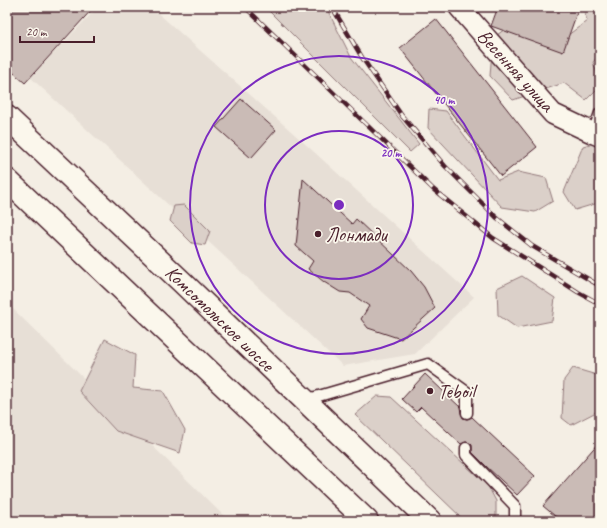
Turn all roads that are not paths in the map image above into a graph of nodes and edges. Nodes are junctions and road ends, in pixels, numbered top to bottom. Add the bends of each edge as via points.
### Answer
1 (459, 7) edge
2 (600, 113) edge
3 (7, 117) edge
4 (597, 134) edge
5 (7, 180) edge
6 (305, 400) junction
7 (467, 413) dead end
8 (466, 448) dead end
9 (367, 521) edge
10 (430, 521) edge
11 (515, 521) edge

1 - 4 street, Весенняя улица via 553,114
2 - 4 lane
3 - 6 main road, Комсомольское шоссе
5 - 9 main road
6 - 7 lane via 428,364 467,392
6 - 10 main road, Комсомольское шоссе
8 - 11 lane via 466,455 515,506

